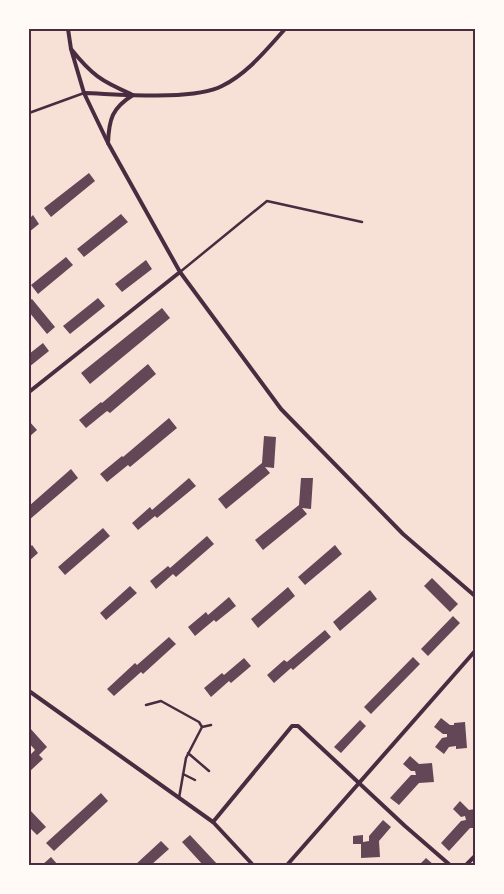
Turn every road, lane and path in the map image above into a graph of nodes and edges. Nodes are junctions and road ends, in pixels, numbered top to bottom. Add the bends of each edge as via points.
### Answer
1 (68, 29) edge
2 (285, 29) edge
3 (71, 49) junction
4 (84, 93) junction
5 (133, 95) junction
6 (29, 113) edge
7 (108, 143) junction
8 (362, 222) dead end
9 (180, 272) junction
10 (29, 392) edge
11 (475, 596) edge
12 (475, 651) edge
13 (29, 691) edge
14 (146, 705) dead end
15 (211, 725) dead end
16 (202, 727) junction
17 (188, 753) junction
18 (209, 771) dead end
19 (183, 774) junction
20 (195, 780) dead end
21 (360, 784) junction
22 (179, 798) junction
23 (213, 822) junction
24 (475, 856) edge
25 (253, 865) edge
26 (287, 865) edge
27 (450, 865) edge
28 (466, 865) edge

1 - 3 main road
2 - 5 main road via 249,68 222,87 196,94
3 - 4 main road
3 - 5 main road via 88,70 104,82
4 - 5 main road
4 - 6 street
4 - 7 main road
5 - 7 main road via 120,103 109,125
7 - 9 main road
8 - 9 street via 267,201
9 - 10 main road
9 - 11 main road via 281,409 403,534
12 - 21 main road
13 - 22 main road
14 - 16 street via 161,701
15 - 16 street
16 - 17 street
17 - 18 street
17 - 19 street
19 - 20 street
19 - 22 street
21 - 23 main road via 298,726 292,726
21 - 26 main road
21 - 27 main road
22 - 23 main road
23 - 25 main road
24 - 28 main road

